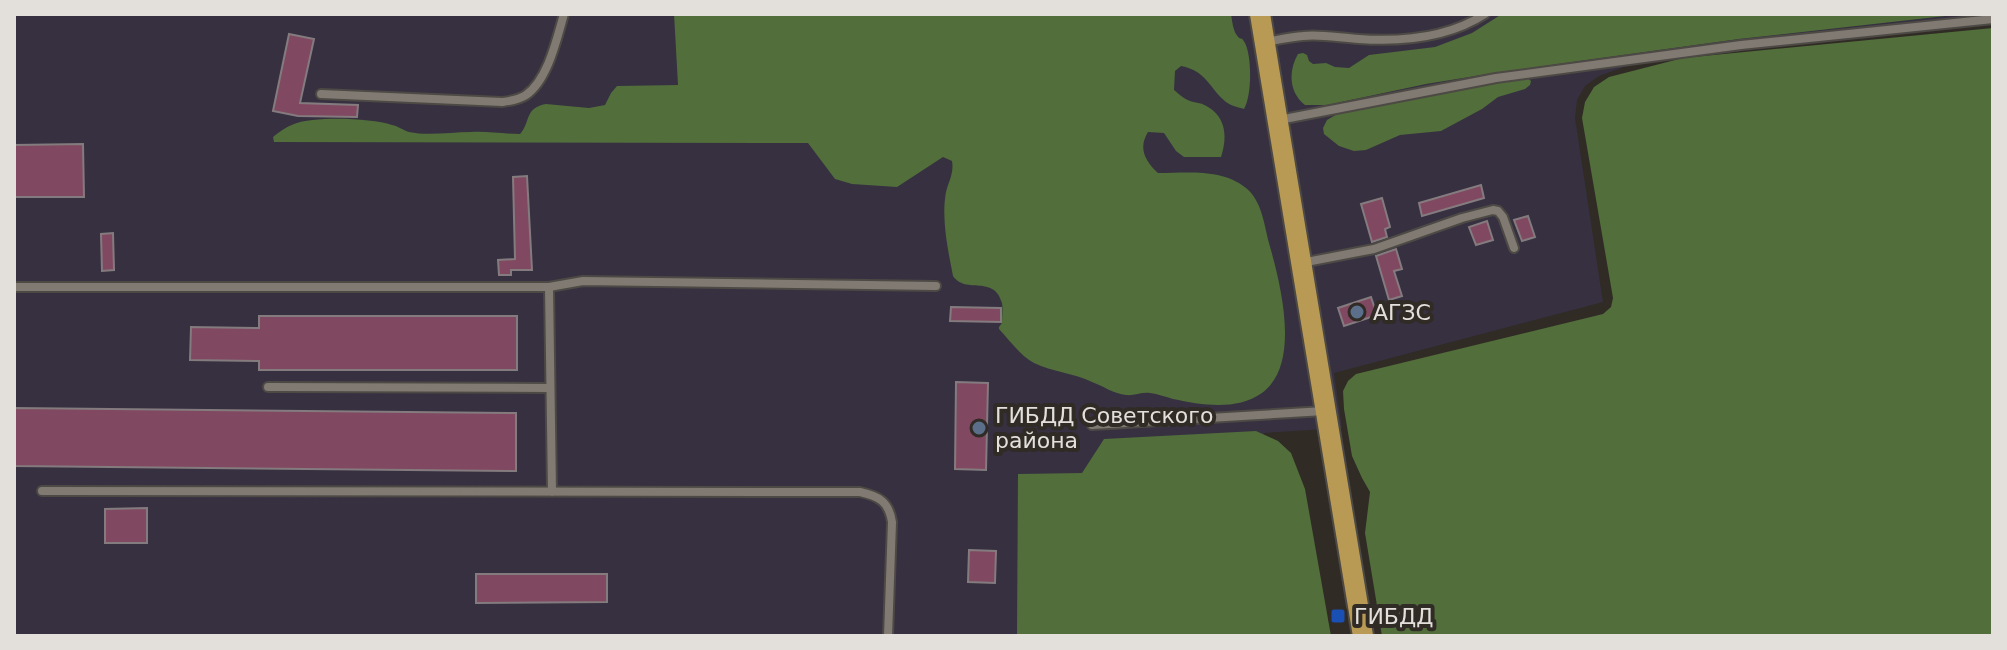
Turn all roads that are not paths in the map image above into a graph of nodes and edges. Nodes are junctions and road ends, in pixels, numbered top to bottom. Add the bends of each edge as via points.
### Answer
1 (564, 14) edge
2 (1260, 14) edge
3 (1485, 14) edge
4 (1993, 19) edge
5 (1265, 42) junction
6 (321, 94) dead end
7 (1278, 120) junction
8 (1514, 248) dead end
9 (1300, 263) junction
10 (936, 286) dead end
11 (14, 287) edge
12 (549, 287) junction
13 (268, 387) dead end
14 (550, 388) junction
15 (1324, 411) junction
16 (1092, 425) dead end
17 (42, 491) dead end
18 (552, 492) junction
19 (888, 636) edge
20 (1363, 636) edge

1 - 6 lane via 544,72 527,95 514,100
2 - 5 main road
3 - 5 lane via 1432,36 1303,36
4 - 7 lane via 1496,78
5 - 7 main road
7 - 9 main road
8 - 9 lane via 1503,217 1493,210 1374,249
9 - 15 main road
10 - 12 lane via 583,281
11 - 12 lane
12 - 14 lane
13 - 14 lane
14 - 18 lane
15 - 16 lane
15 - 20 main road
17 - 18 lane
18 - 19 lane via 876,495 884,500 892,522

